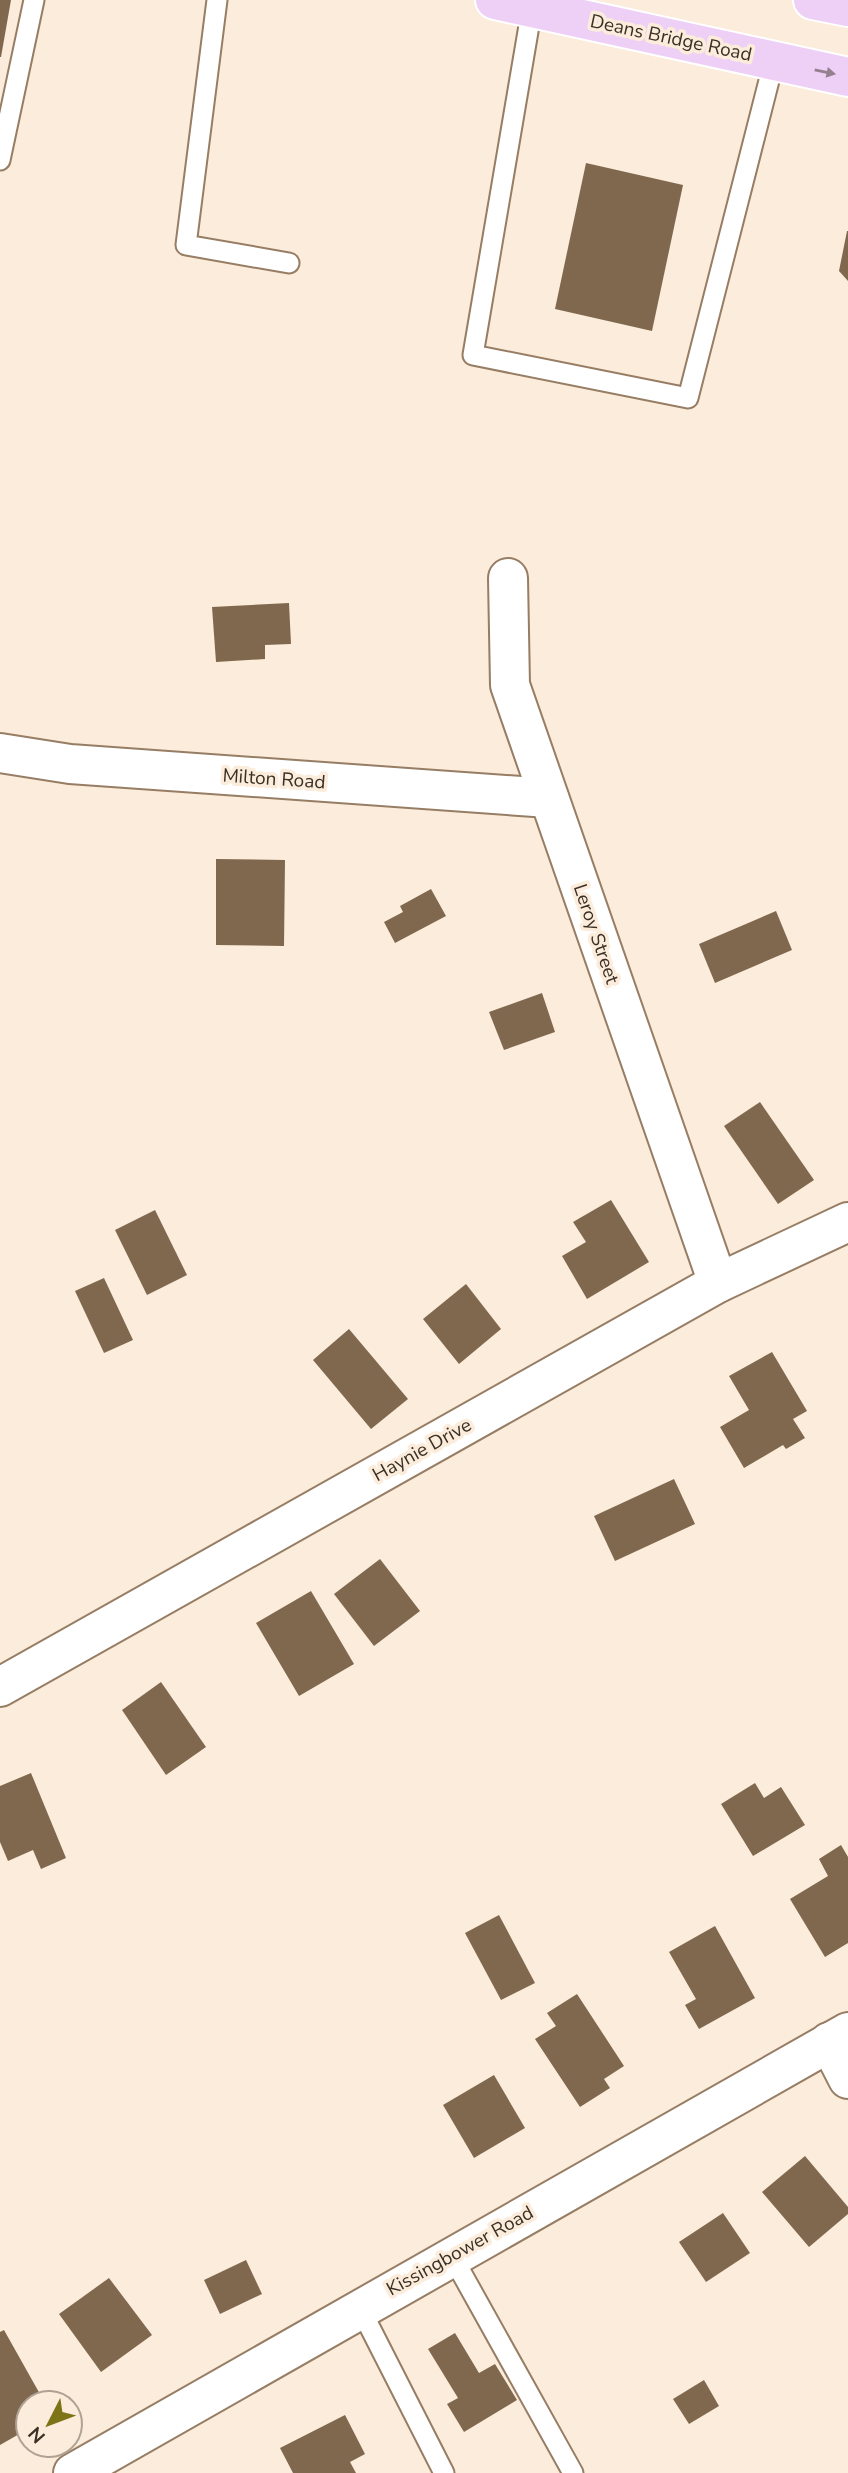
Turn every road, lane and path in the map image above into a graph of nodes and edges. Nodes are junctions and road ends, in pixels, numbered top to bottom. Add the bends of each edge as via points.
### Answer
1 (34, 0) edge
2 (217, 0) edge
3 (495, 0) edge
4 (813, 0) edge
5 (848, 7) edge
6 (532, 8) junction
7 (774, 61) junction
8 (848, 77) edge
9 (0, 160) edge
10 (289, 263) dead end
11 (508, 578) dead end
12 (0, 753) edge
13 (550, 798) junction
14 (848, 1223) edge
15 (718, 1283) junction
16 (0, 1686) edge
17 (839, 2037) edge
18 (848, 2079) edge
19 (452, 2256) junction
20 (360, 2308) junction
21 (73, 2473) edge
22 (444, 2473) edge
23 (573, 2473) edge

1 - 9 lane
2 - 10 lane via 186,244
3 - 6 main road, Deans Bridge Road
4 - 5 main road
6 - 7 main road, Deans Bridge Road
6 - 7 lane via 473,355 688,398
7 -> 8 main road, Deans Bridge Road
11 - 13 street, Leroy Street via 510,685
12 - 13 street, Milton Road via 70,764
13 - 15 street, Leroy Street
14 - 15 street, Haynie Drive
15 - 16 street, Haynie Drive
17 - 18 street
17 - 19 street, Kissingbower Road
19 - 20 street, Kissingbower Road
19 - 23 lane
20 - 21 street, Kissingbower Road
20 - 22 lane

